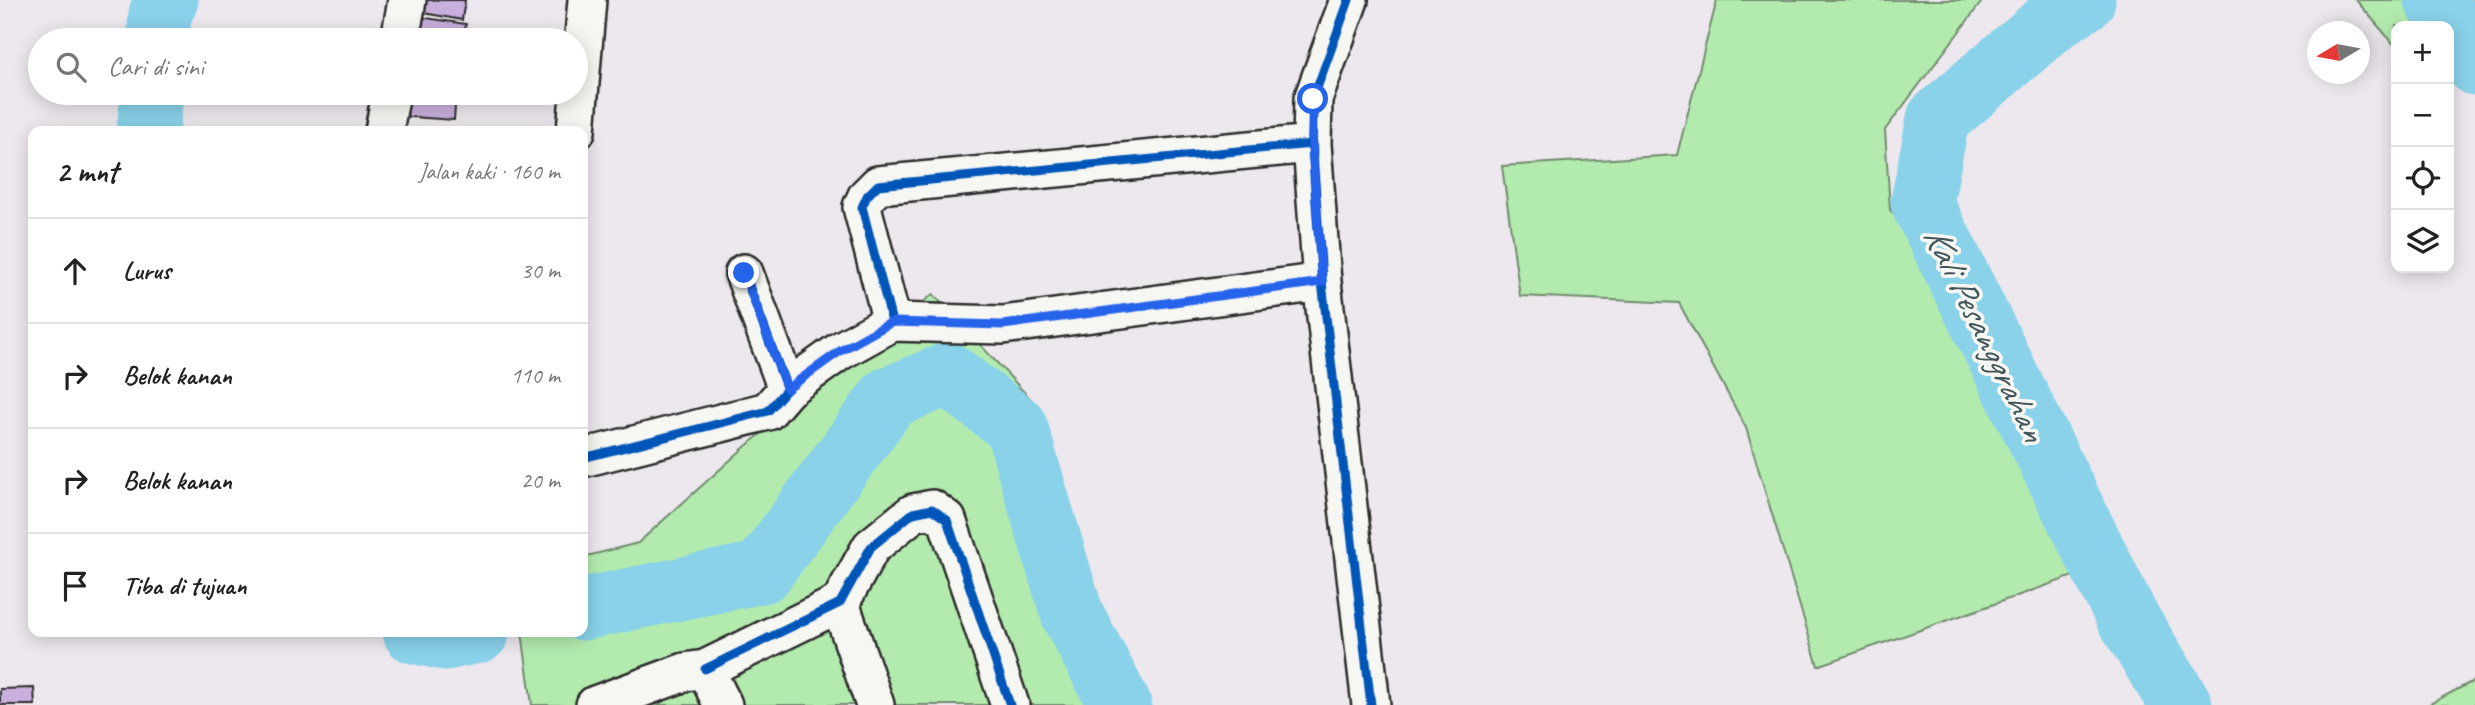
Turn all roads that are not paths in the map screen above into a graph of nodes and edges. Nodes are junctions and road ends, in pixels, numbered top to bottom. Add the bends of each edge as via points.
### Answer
1 (407, 0) edge
2 (587, 0) edge
3 (1349, 0) edge
4 (402, 28) edge
5 (585, 28) edge
6 (389, 105) edge
7 (578, 105) edge
8 (385, 126) edge
9 (576, 126) edge
10 (1312, 144) junction
11 (744, 273) dead end
12 (1322, 282) junction
13 (892, 322) junction
14 (787, 389) junction
15 (588, 457) edge
16 (840, 603) junction
17 (705, 669) junction
18 (595, 705) edge
19 (723, 705) edge
20 (875, 705) edge
21 (1010, 705) edge
22 (1371, 705) edge

1 - 4 street
2 - 5 street
3 - 10 street via 1313,99
6 - 8 street
7 - 9 street
10 - 12 street
10 - 13 street via 878,186 862,207
11 - 14 street
12 - 13 street via 1003,325
12 - 22 street
13 - 14 street via 840,351
14 - 15 street via 768,411
16 - 17 street
16 - 20 street
16 - 21 street via 871,547 913,513 932,509 947,520
17 - 18 street
17 - 19 street

